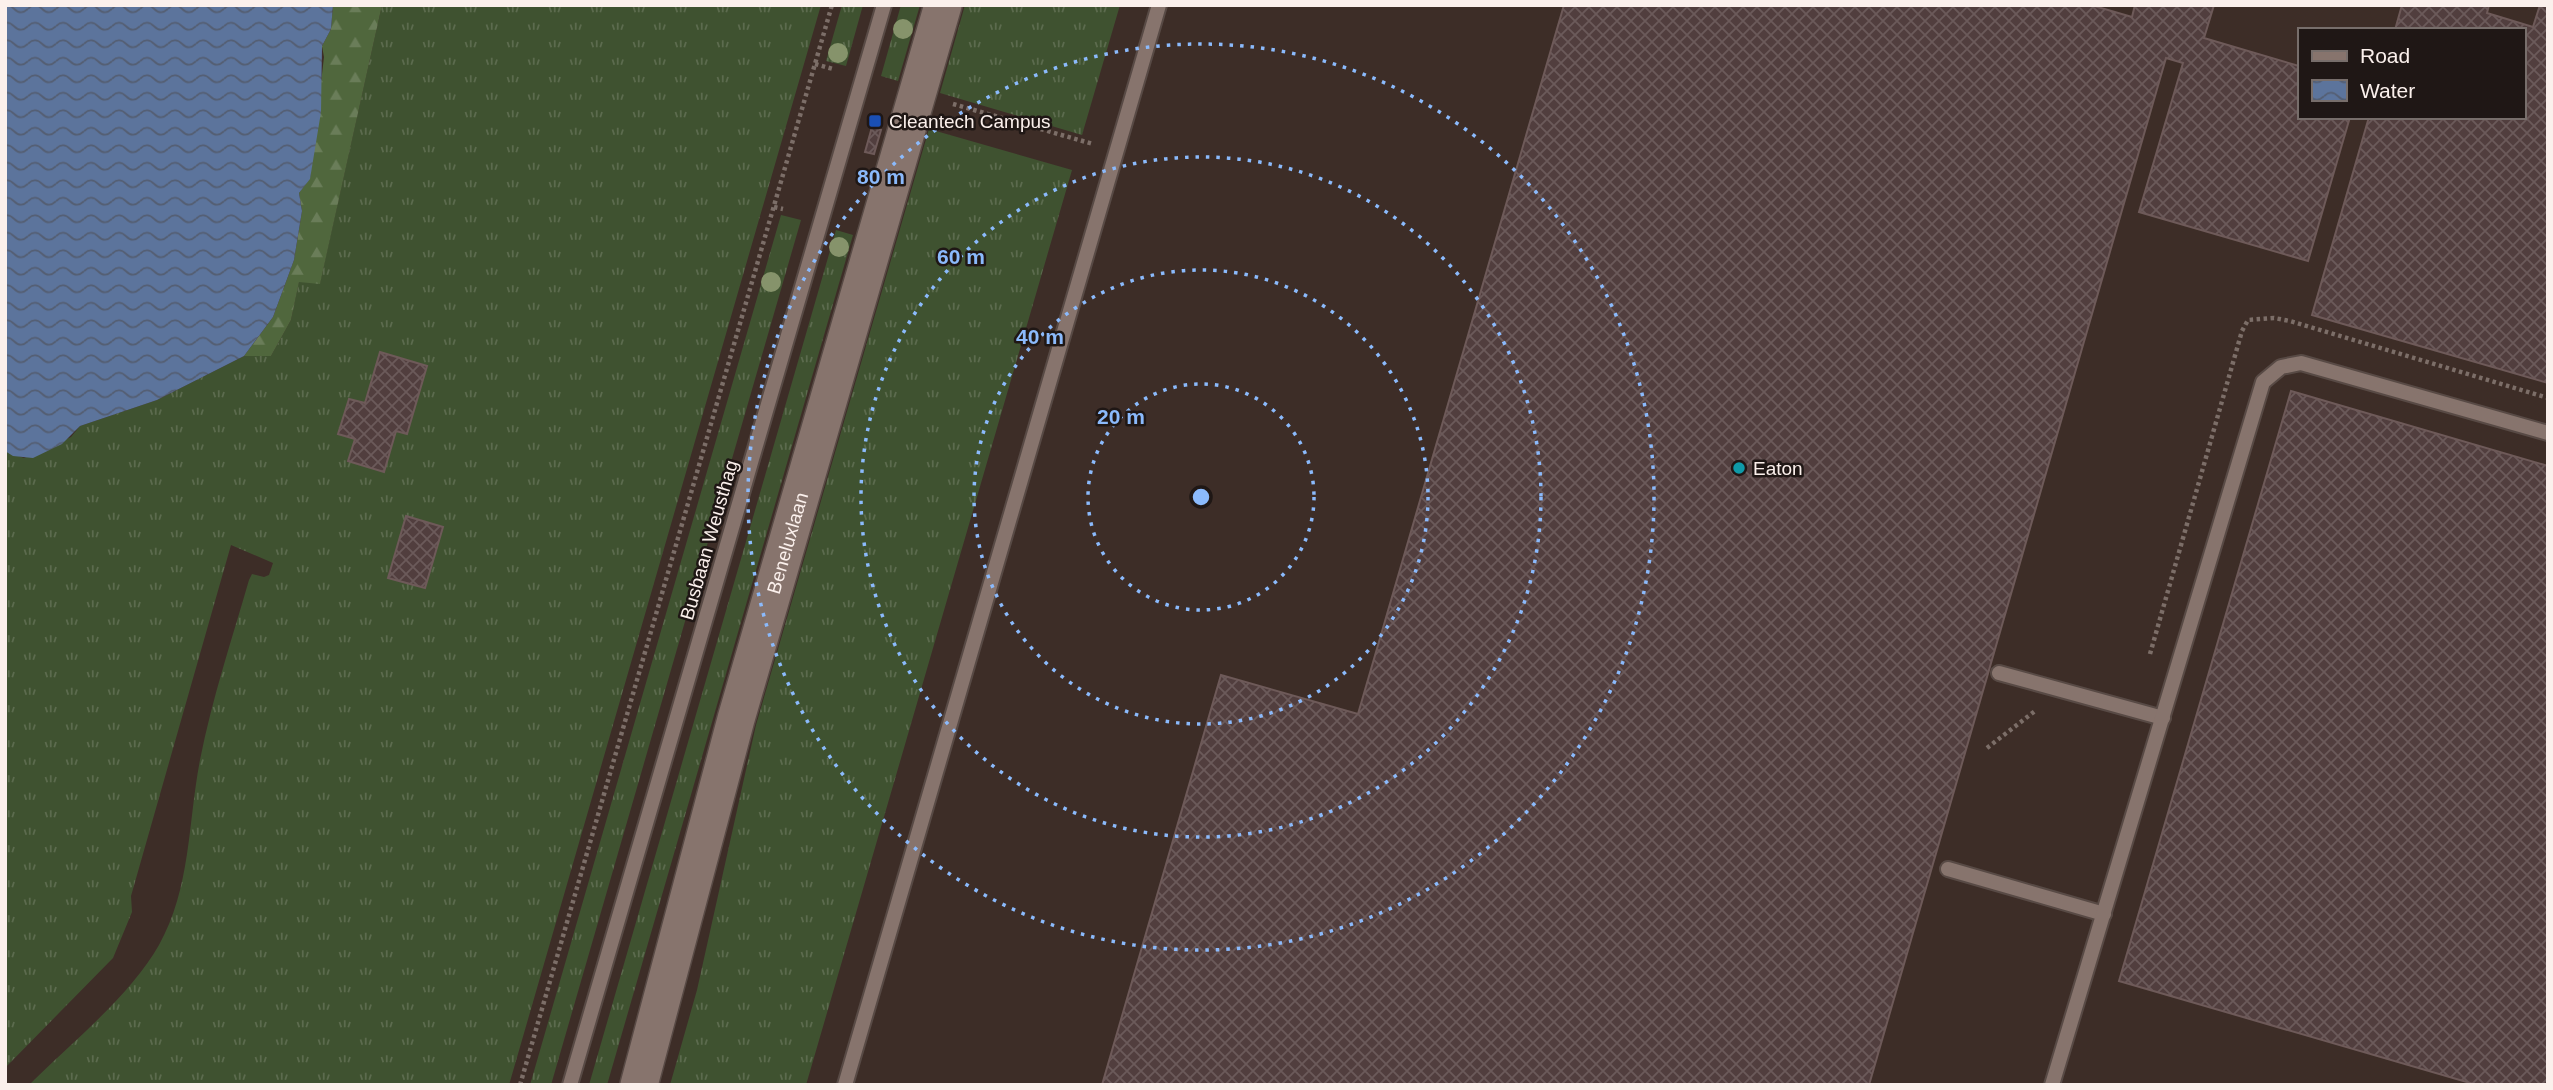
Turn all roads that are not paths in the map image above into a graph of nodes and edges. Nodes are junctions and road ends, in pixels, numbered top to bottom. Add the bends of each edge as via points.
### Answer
1 (884, 5) edge
2 (943, 5) edge
3 (1159, 5) edge
4 (2548, 433) edge
5 (1999, 673) dead end
6 (2163, 718) junction
7 (1948, 869) dead end
8 (2104, 914) junction
9 (570, 1085) edge
10 (639, 1085) edge
11 (845, 1085) edge
12 (2052, 1085) edge

1 - 9 lane, Busbaan Weusthag
2 - 10 street, Beneluxlaan via 736,719
3 - 11 lane
4 - 6 lane via 2310,365 2292,364 2274,371 2263,382
5 - 6 lane
6 - 8 lane
7 - 8 lane
8 - 12 lane

